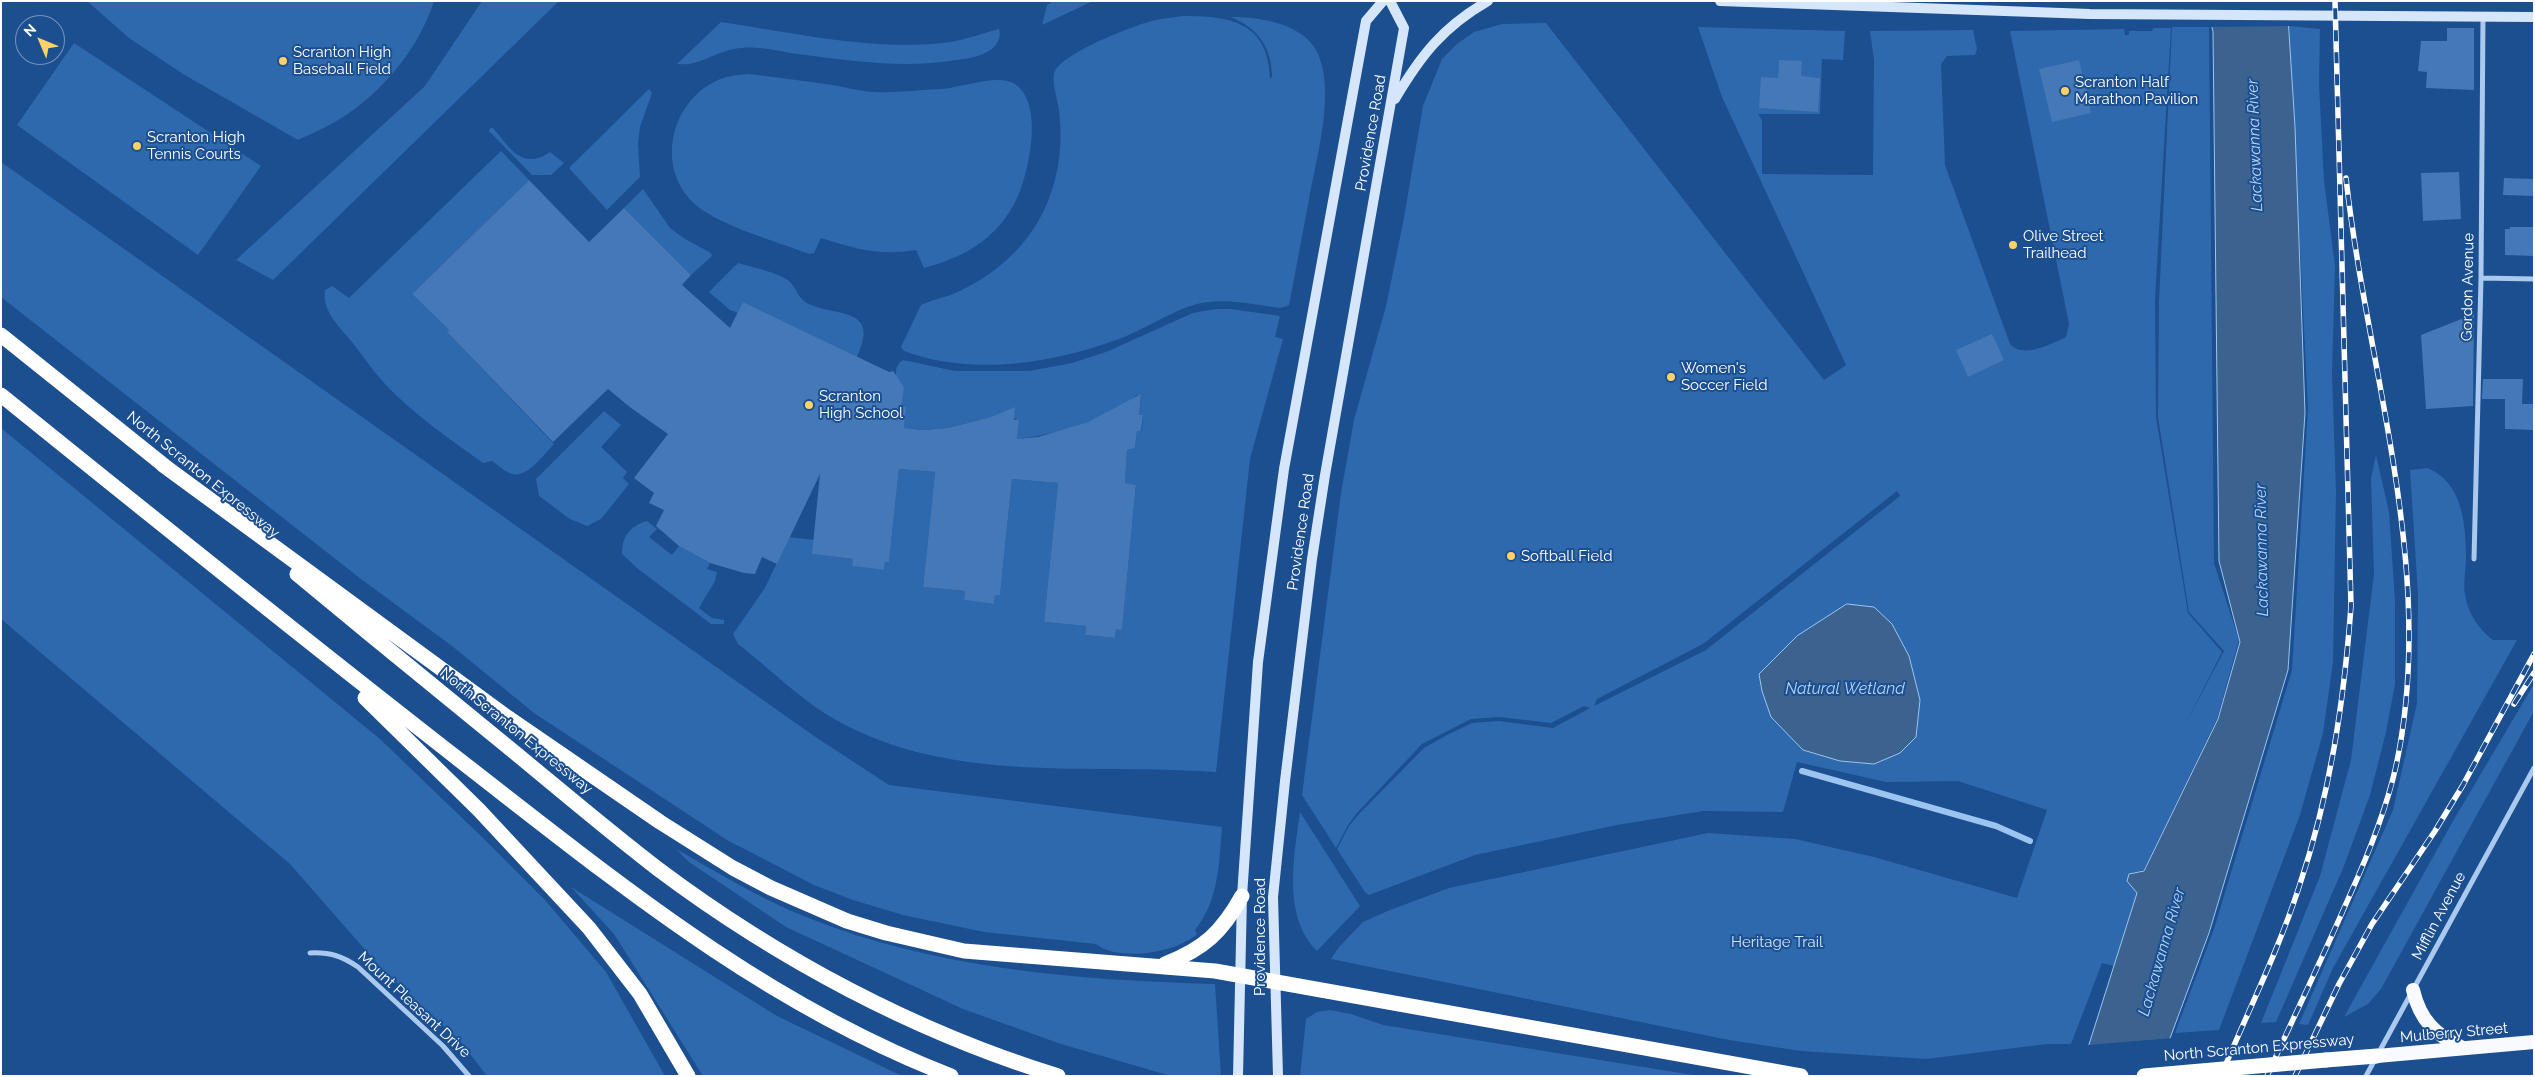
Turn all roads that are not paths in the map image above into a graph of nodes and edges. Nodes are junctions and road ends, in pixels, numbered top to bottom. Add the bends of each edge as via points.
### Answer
1 (1383, 1) edge
2 (1390, 1) edge
3 (1488, 1) edge
4 (1720, 1) edge
5 (2483, 16) junction
6 (2534, 17) edge
7 (1392, 104) junction
8 (2481, 278) junction
9 (2534, 279) edge
10 (1, 335) edge
11 (1, 395) edge
12 (163, 465) junction
13 (2474, 559) dead end
14 (308, 643) junction
15 (2534, 768) edge
16 (1242, 896) junction
17 (310, 953) dead end
18 (1159, 966) junction
19 (1240, 976) junction
20 (1274, 982) junction
21 (2413, 990) junction
22 (2534, 1042) edge
23 (2464, 1048) junction
24 (2377, 1056) junction
25 (469, 1076) edge
26 (688, 1076) edge
27 (951, 1076) edge
28 (1058, 1076) edge
29 (1238, 1076) edge
30 (1278, 1076) edge
31 (1801, 1076) edge
32 (2144, 1076) edge
33 (2366, 1076) edge

1 - 16 main road, Providence Road via 1366,21 1281,488 1258,662
2 - 7 main road, Providence Road via 1404,28
3 - 7 main road via 1438,37
4 - 5 main road via 2019,12
5 - 6 main road
5 - 8 street, Gordon Avenue
7 - 20 main road, Providence Road via 1312,559 1275,859
8 - 9 street
8 - 13 street, Gordon Avenue
10 - 12 highway, North Scranton Expressway
11 - 14 highway
12 - 18 highway via 562,756 690,842 771,888 847,921 932,945 1003,955
12 - 28 highway, North Scranton Expressway via 616,835 704,901 798,960 894,1012
14 - 26 highway via 466,796 589,928 640,994
14 - 27 highway via 684,932 829,1020
15 - 21 street, Mifflin Avenue
16 - 18 highway via 1229,918 1206,944
16 - 19 main road, Providence Road
17 - 25 street, Mount Pleasant Drive via 343,956 358,967 443,1046
18 - 19 highway
19 - 20 highway
19 - 29 main road, Providence Road
20 - 30 main road, Providence Road
20 - 31 highway
21 - 23 highway via 2423,1018 2433,1030
21 - 24 street, Mifflin Avenue
22 - 23 highway, Mulberry Street
23 - 24 highway, Mulberry Street
24 - 32 highway, North Scranton Expressway, bridge
24 - 33 street, Mifflin Avenue

